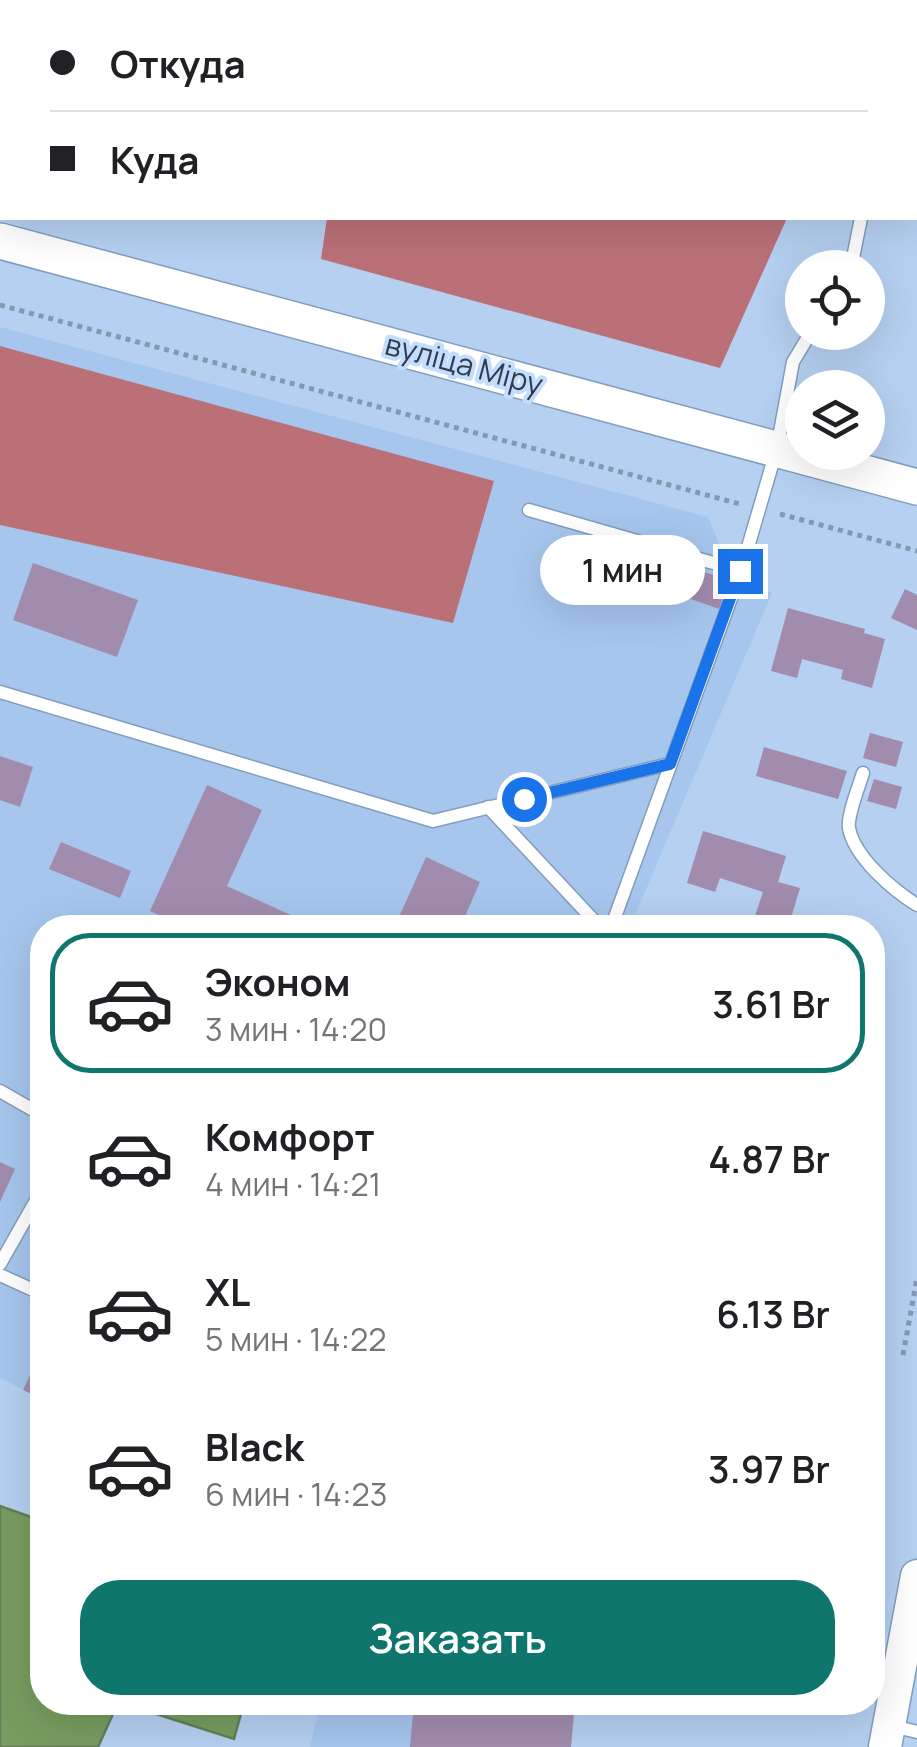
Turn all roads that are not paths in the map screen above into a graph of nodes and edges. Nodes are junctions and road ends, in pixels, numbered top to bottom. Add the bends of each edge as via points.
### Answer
1 (861, 220) edge
2 (6, 242) edge
3 (855, 250) edge
4 (799, 350) edge
5 (777, 448) junction
6 (917, 487) edge
7 (529, 510) dead end
8 (740, 571) junction
9 (0, 692) edge
10 (670, 764) junction
11 (862, 773) dead end
12 (488, 808) junction
13 (917, 905) edge
14 (589, 915) edge
15 (616, 915) edge
16 (0, 1091) edge
17 (30, 1107) edge
18 (30, 1211) edge
19 (0, 1264) edge
20 (0, 1275) edge
21 (30, 1289) edge
22 (917, 1576) edge
23 (897, 1735) edge

1 - 3 lane
2 - 5 main road, вуліца Міру
4 - 5 lane
5 - 6 main road, вуліца Міру
5 - 8 lane
7 - 8 lane
8 - 10 lane
9 - 12 lane via 433,820
10 - 12 lane
10 - 15 lane
11 - 13 lane via 848,826 876,872
12 - 14 lane
16 - 17 lane
18 - 19 lane
20 - 21 lane
22 - 23 street

